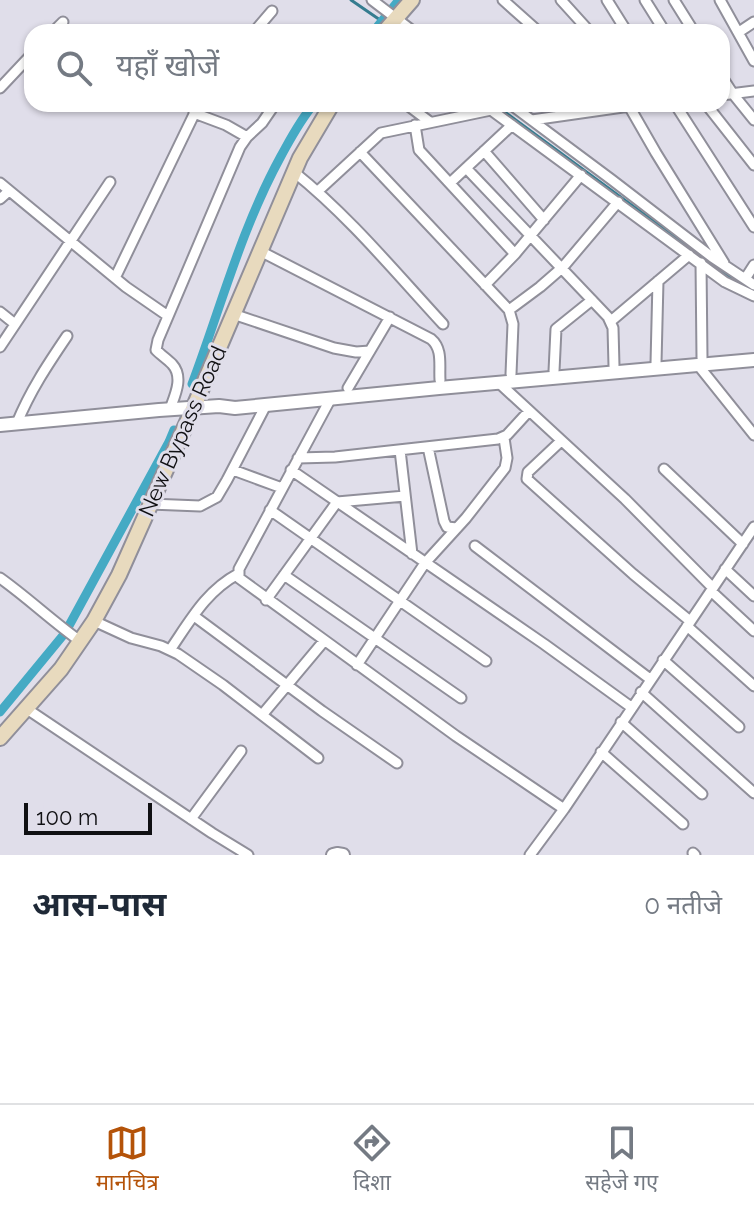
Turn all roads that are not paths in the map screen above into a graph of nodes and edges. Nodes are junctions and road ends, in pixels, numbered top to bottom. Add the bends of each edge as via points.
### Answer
1 (372, 0) edge
2 (412, 0) edge
3 (503, 0) edge
4 (561, 0) edge
5 (607, 0) edge
6 (645, 0) edge
7 (674, 0) edge
8 (721, 0) edge
9 (272, 11) dead end
10 (389, 13) junction
11 (754, 22) edge
12 (261, 24) edge
13 (386, 24) edge
14 (403, 24) edge
15 (530, 24) edge
16 (583, 24) edge
17 (622, 24) edge
18 (660, 24) edge
19 (689, 24) edge
20 (739, 32) junction
21 (754, 61) edge
22 (24, 62) edge
23 (0, 88) edge
24 (754, 91) edge
25 (730, 94) edge
26 (730, 97) edge
27 (196, 112) edge
28 (202, 112) edge
29 (270, 112) edge
30 (327, 112) edge
31 (417, 112) edge
32 (468, 112) edge
33 (494, 112) edge
34 (521, 112) edge
35 (562, 112) edge
36 (584, 112) edge
37 (626, 112) edge
38 (680, 112) edge
39 (712, 112) edge
40 (565, 115) junction
41 (532, 120) junction
42 (754, 120) edge
43 (430, 122) junction
44 (415, 125) junction
45 (512, 125) junction
46 (247, 137) junction
47 (484, 151) junction
48 (360, 152) junction
49 (754, 165) edge
50 (466, 168) junction
51 (294, 172) junction
52 (581, 175) junction
53 (110, 182) dead end
54 (0, 183) edge
55 (450, 183) junction
56 (9, 191) junction
57 (318, 191) junction
58 (0, 199) edge
59 (618, 202) junction
60 (544, 220) junction
61 (754, 227) edge
62 (531, 235) junction
63 (69, 241) junction
64 (260, 251) junction
65 (515, 254) junction
66 (689, 255) junction
67 (701, 263) junction
68 (754, 265) edge
69 (725, 266) junction
70 (563, 267) junction
71 (115, 278) junction
72 (658, 281) junction
73 (749, 282) edge
74 (485, 285) junction
75 (754, 296) edge
76 (592, 300) junction
77 (509, 310) junction
78 (0, 312) edge
79 (233, 314) junction
80 (168, 316) junction
81 (390, 317) junction
82 (611, 321) junction
83 (15, 324) junction
84 (443, 324) dead end
85 (67, 336) dead end
86 (0, 347) edge
87 (370, 351) junction
88 (754, 353) edge
89 (754, 360) edge
90 (700, 362) junction
91 (656, 363) junction
92 (614, 366) junction
93 (554, 371) junction
94 (511, 374) junction
95 (440, 380) junction
96 (498, 382) junction
97 (348, 388) junction
98 (331, 398) junction
99 (266, 405) junction
100 (219, 406) junction
101 (170, 409) junction
102 (193, 409) junction
103 (529, 411) junction
104 (17, 423) junction
105 (0, 425) edge
106 (754, 435) edge
107 (504, 438) junction
108 (561, 441) junction
109 (428, 447) junction
110 (400, 450) junction
111 (298, 458) junction
112 (664, 469) dead end
113 (233, 470) junction
114 (291, 470) junction
115 (282, 488) junction
116 (405, 496) junction
117 (337, 502) junction
118 (150, 504) junction
119 (270, 510) junction
120 (754, 527) edge
121 (457, 528) junction
122 (312, 539) junction
123 (743, 544) junction
124 (475, 546) dead end
125 (412, 554) junction
126 (425, 563) junction
127 (725, 569) junction
128 (238, 574) junction
129 (284, 575) junction
130 (0, 578) edge
131 (712, 589) junction
132 (754, 596) edge
133 (266, 600) junction
134 (400, 600) junction
135 (194, 616) junction
136 (94, 621) junction
137 (688, 623) junction
138 (754, 631) edge
139 (72, 635) junction
140 (375, 638) junction
141 (324, 641) junction
142 (170, 650) junction
143 (663, 660) junction
144 (486, 661) dead end
145 (357, 665) junction
146 (650, 679) junction
147 (287, 685) junction
148 (754, 686) edge
149 (641, 692) junction
150 (461, 698) dead end
151 (631, 707) junction
152 (27, 709) junction
153 (262, 715) junction
154 (621, 722) junction
155 (739, 727) dead end
156 (0, 738) edge
157 (241, 751) dead end
158 (601, 752) junction
159 (318, 758) dead end
160 (397, 763) dead end
161 (754, 793) edge
162 (702, 794) dead end
163 (564, 809) junction
164 (191, 819) junction
165 (683, 824) dead end
166 (248, 855) edge
167 (333, 855) edge
168 (343, 855) edge
169 (530, 855) edge

1 - 10 street
2 - 10 main road
3 - 15 street
4 - 16 street
5 - 17 street
6 - 18 street
7 - 19 street
8 - 20 street
9 - 12 street
10 - 13 main road
10 - 14 street
11 - 20 street
20 - 21 street
22 - 23 street
24 - 25 street
26 - 42 street
27 - 71 street
28 - 46 street
29 - 46 street
30 - 51 main road, New Bypass Road
31 - 43 street
32 - 43 street
33 - 45 street
34 - 41 street
35 - 40 street
36 - 40 street
37 - 69 street
38 - 61 street
39 - 49 street
40 - 41 street
41 - 69 street
43 - 44 street
44 - 48 street via 381,133
44 - 55 street via 419,150
45 - 47 street
45 - 52 street
46 - 80 street
47 - 50 street
47 - 60 street
48 - 57 street
48 - 74 street
50 - 55 street
50 - 62 street
51 - 57 street
51 - 64 main road, New Bypass Road
52 - 59 street
52 - 60 street
53 - 63 street
54 - 56 street
55 - 65 street
56 - 58 street
56 - 63 street
57 - 84 street
59 - 66 street
59 - 70 street
60 - 62 street
62 - 65 street
62 - 70 street
63 - 71 street
63 - 83 street
64 - 79 main road, New Bypass Road
64 - 81 street
65 - 74 street
66 - 67 street
66 - 72 street
67 - 75 street
67 - 90 street
68 - 73 street
69 - 73 street
70 - 76 street
70 - 77 street
71 - 80 street
72 - 82 street
72 - 91 street
74 - 77 street
76 - 82 street
76 - 93 street via 556,329
77 - 94 street
78 - 83 street
79 - 87 street via 334,348
79 - 102 main road, New Bypass Road
80 - 101 street via 156,350 177,374
81 - 87 street
81 - 95 street via 437,344
82 - 92 street
83 - 86 street
85 - 104 street
87 - 97 street
88 - 90 street
89 - 90 street
90 - 91 street
90 - 96 street
90 - 106 street
91 - 92 street
92 - 93 street
93 - 94 street
94 - 95 street
95 - 97 street
96 - 98 street
96 - 103 street
97 - 100 street
98 - 99 street
98 - 111 street
99 - 100 street
99 - 113 street
100 - 102 street
101 - 102 street
101 - 104 street
102 - 118 main road, New Bypass Road
103 - 107 street
103 - 108 street
104 - 105 street
107 - 109 street
107 - 121 street via 505,468
108 - 131 street
108 - 137 street via 527,479
109 - 110 street
109 - 121 street via 444,521
110 - 111 street
110 - 116 street
111 - 114 street
112 - 123 street
113 - 115 street
113 - 118 street via 206,504
114 - 115 street
114 - 117 street
115 - 119 street
116 - 117 street
116 - 125 street
117 - 122 street
117 - 125 street
118 - 136 main road, New Bypass Road
119 - 122 street
119 - 128 street
120 - 123 street
121 - 126 street
122 - 129 street
122 - 134 street
123 - 127 street
124 - 146 street
125 - 126 street
126 - 134 street
126 - 151 street
127 - 131 street
127 - 132 street
128 - 133 street
128 - 135 street via 216,587
129 - 133 street
129 - 140 street
130 - 139 street
131 - 137 street
131 - 138 street
133 - 141 street
134 - 140 street
134 - 144 street
135 - 142 street
135 - 147 street
136 - 139 main road, New Bypass Road
136 - 142 street
137 - 143 street
137 - 148 street
139 - 152 main road, New Bypass Road via 61,669
140 - 145 street
140 - 150 street
141 - 145 street
141 - 147 street
142 - 153 street
143 - 146 street
143 - 155 street
145 - 163 street
146 - 149 street
147 - 153 street
147 - 160 street
149 - 151 street
149 - 161 street
151 - 154 street
152 - 156 main road, New Bypass Road
152 - 164 street
153 - 159 street
154 - 158 street
154 - 162 street
157 - 164 street
158 - 163 street
158 - 165 street
163 - 169 street
164 - 166 street
167 - 168 street

